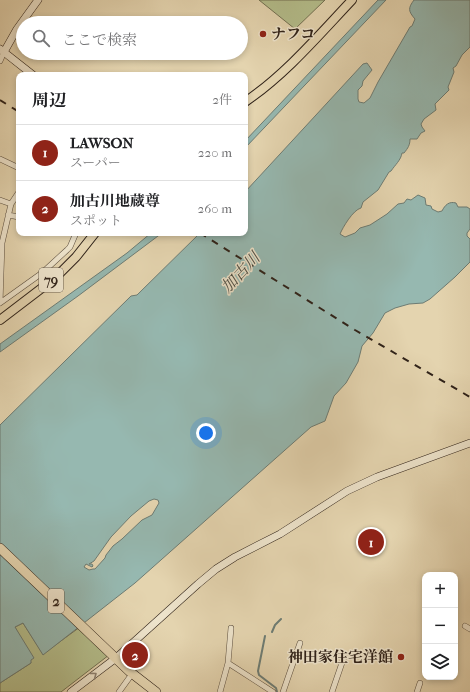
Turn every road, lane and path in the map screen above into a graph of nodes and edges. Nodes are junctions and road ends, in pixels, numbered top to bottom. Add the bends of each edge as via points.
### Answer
1 (38, 0) edge
2 (352, 0) edge
3 (26, 16) edge
4 (16, 30) edge
5 (2, 50) edge
6 (0, 61) edge
7 (29, 72) edge
8 (248, 100) edge
9 (0, 159) edge
10 (16, 167) edge
11 (16, 196) edge
12 (0, 200) edge
13 (11, 204) junction
14 (8, 215) junction
15 (16, 216) edge
16 (75, 236) edge
17 (94, 236) edge
18 (1, 242) edge
19 (0, 303) edge
20 (0, 320) edge
21 (470, 443) edge
22 (0, 548) edge
23 (231, 628) dead end
24 (300, 643) dead end
25 (114, 656) junction
26 (344, 656) dead end
27 (228, 663) junction
28 (132, 674) junction
29 (420, 683) dead end
30 (71, 692) edge
31 (120, 692) edge
32 (156, 692) edge
33 (220, 692) edge
34 (272, 692) edge
35 (283, 692) edge
36 (332, 692) edge
37 (417, 692) edge

1 - 3 street
2 - 8 main road via 301,54
4 - 5 street
5 - 6 street
5 - 7 street
9 - 10 street
11 - 13 street
12 - 13 street
13 - 14 street
14 - 15 street
14 - 18 street
16 - 19 street via 67,250 42,273
17 - 20 main road, 79 via 55,278
18 - 19 street
21 - 25 street via 377,477 347,491 280,534 235,557 216,569
22 - 25 highway, 2
23 - 27 street
24 - 35 street
25 - 28 highway, 2
30 -> 25 street
26 - 36 street
27 - 33 street
27 - 34 street
28 - 31 street
28 - 32 highway, 2
29 - 37 street

